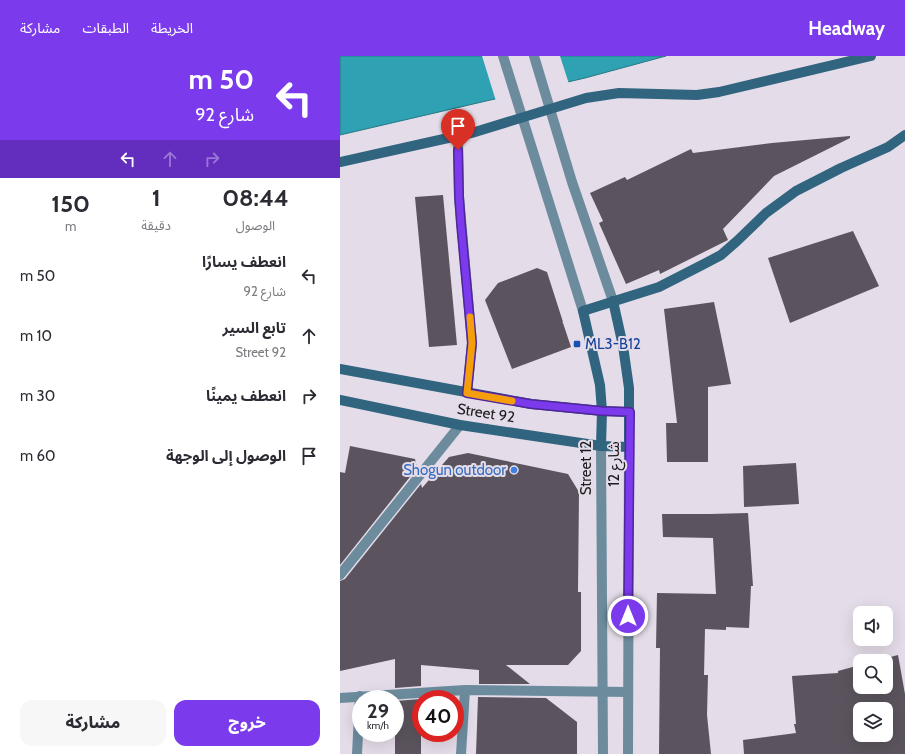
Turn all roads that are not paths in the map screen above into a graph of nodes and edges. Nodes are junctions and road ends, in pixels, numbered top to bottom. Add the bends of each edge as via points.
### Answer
1 (503, 56) edge
2 (534, 56) edge
3 (871, 56) edge
4 (458, 135) junction
5 (905, 135) edge
6 (340, 162) edge
7 (613, 301) junction
8 (583, 311) junction
9 (340, 369) edge
10 (467, 393) junction
11 (340, 400) edge
12 (602, 411) junction
13 (630, 412) junction
14 (460, 425) junction
15 (601, 446) junction
16 (629, 447) junction
17 (340, 575) edge
18 (466, 690) junction
19 (602, 692) junction
20 (628, 692) junction
21 (404, 694) edge
22 (352, 697) edge
23 (340, 698) edge
24 (358, 742) edge
25 (358, 754) edge
26 (462, 754) edge
27 (603, 754) edge
28 (628, 754) edge

1 - 8 street, Street 12
2 - 7 street, شارع 12 via 572,182
3 - 4 main road via 719,92 696,95 619,93 586,98
4 - 6 main road
4 - 10 street via 459,196 472,343
5 - 7 main road via 888,147 796,191 766,213 721,255 660,287
7 - 8 main road
7 - 13 main road, شارع 12 via 623,346
8 - 12 main road, Street 12 via 600,385
9 - 10 main road, Street 92
10 - 12 main road, Street 92 via 531,404
11 - 14 main road, Street 92
12 - 13 main road, Street 92
12 - 15 main road, Street 12
13 - 16 main road, شارع 12
14 - 15 main road, Street 92
14 - 17 street
15 - 16 main road, Street 92
15 - 19 street, Street 12
16 - 20 street, شارع 12
18 - 19 street
18 - 21 street
18 - 26 street
19 - 20 street
19 - 27 street, Street 12
20 - 28 street, شارع 12
22 - 23 street
24 - 25 street

